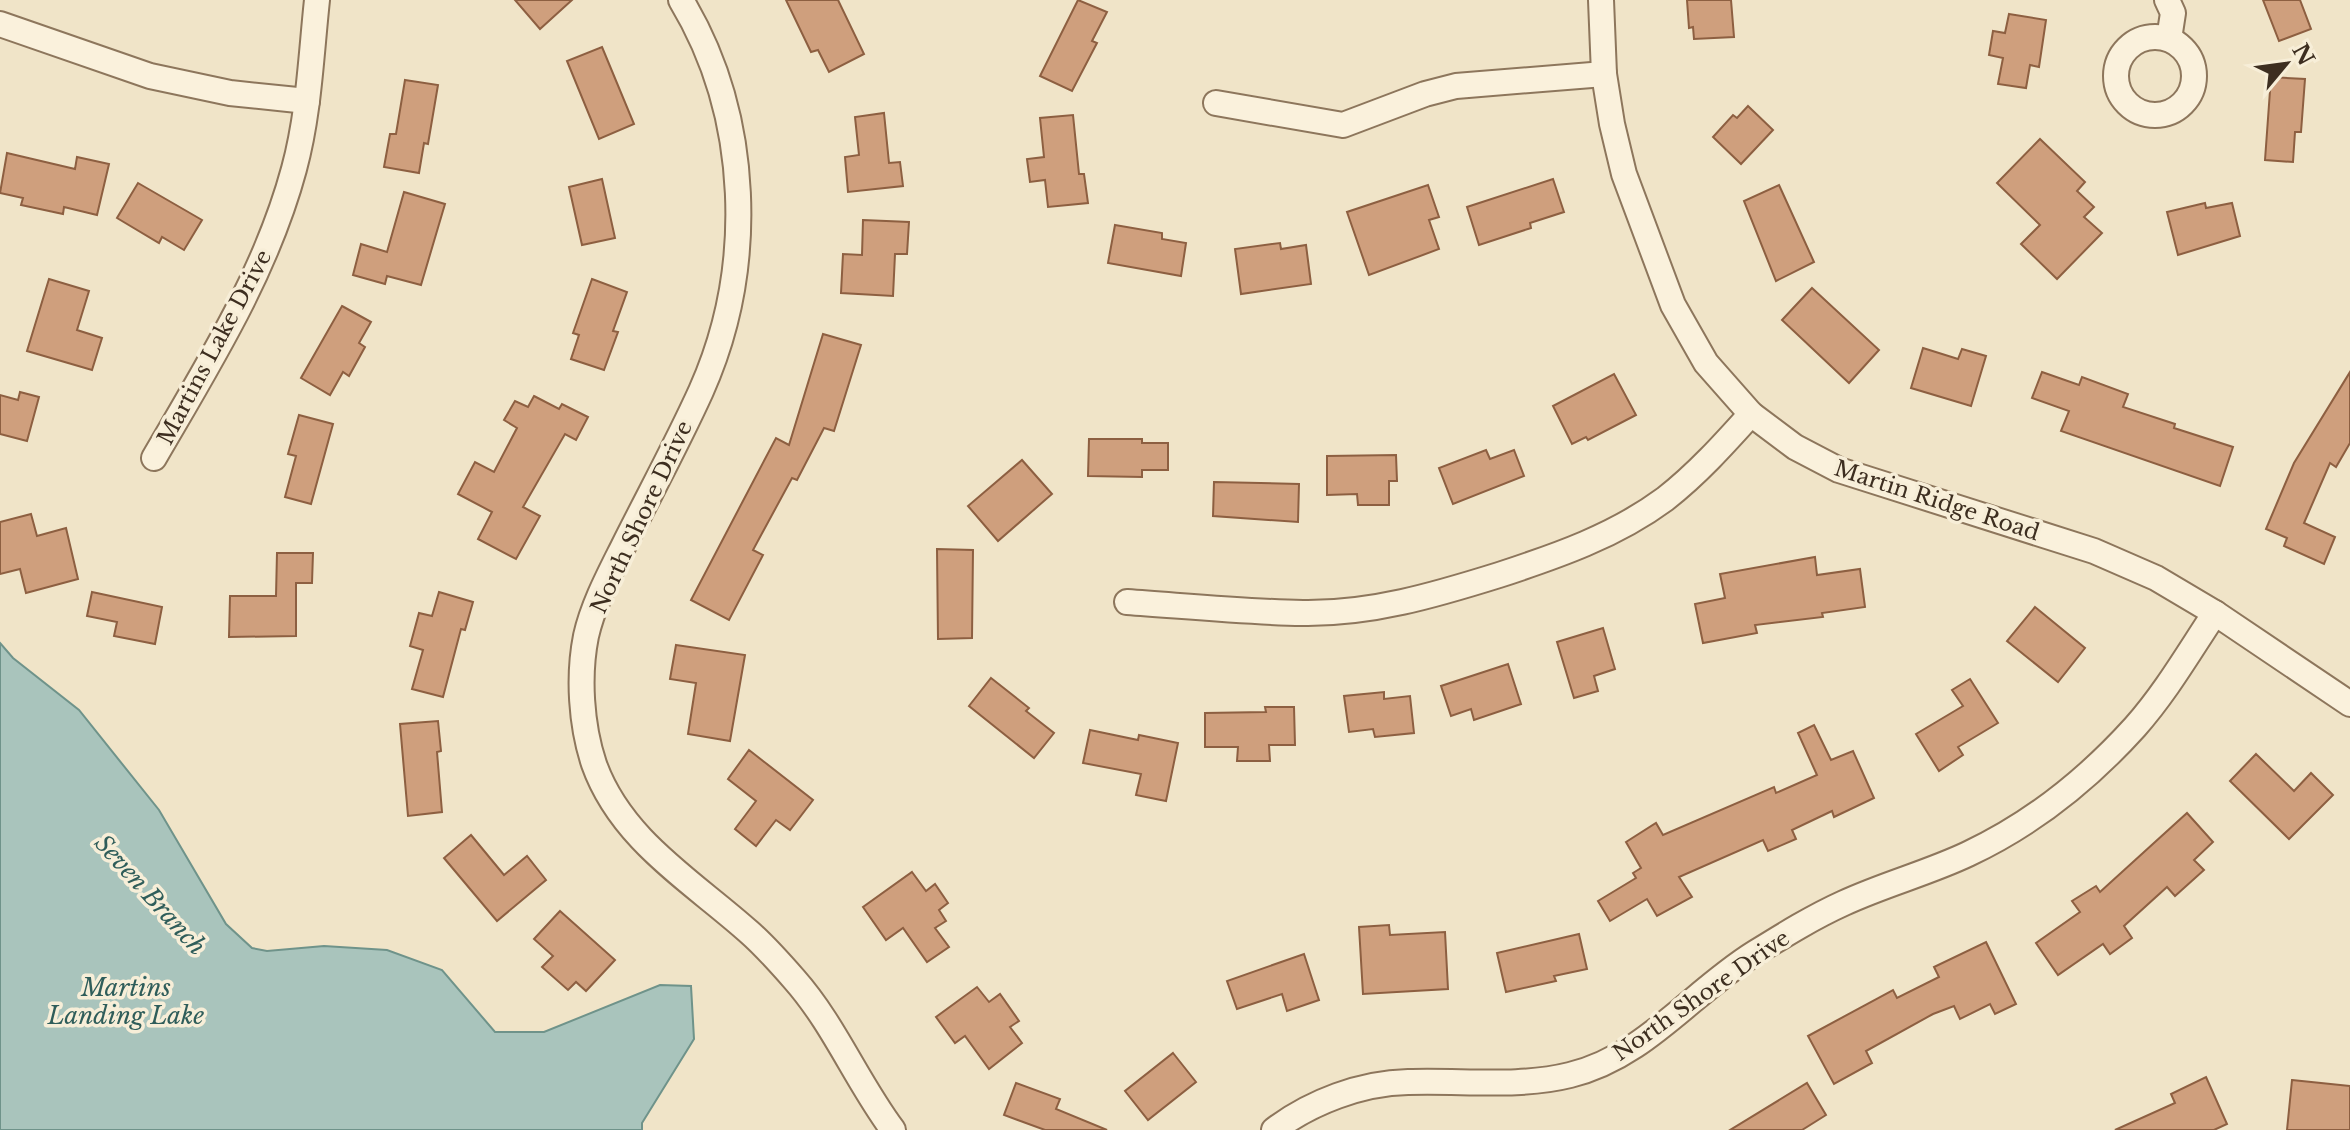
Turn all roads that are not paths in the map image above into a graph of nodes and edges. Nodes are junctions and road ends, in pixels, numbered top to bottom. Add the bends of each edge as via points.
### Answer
1 (317, 0) edge
2 (681, 0) edge
3 (1601, 0) edge
4 (2167, 0) edge
5 (0, 24) edge
6 (2169, 39) dead end
7 (1604, 74) junction
8 (307, 101) junction
9 (1216, 103) dead end
10 (1751, 414) junction
11 (154, 458) dead end
12 (1127, 602) dead end
13 (2215, 613) junction
14 (2350, 704) edge
15 (893, 1130) edge
16 (1274, 1130) edge

1 - 8 street, Martins Lake Drive
2 - 15 street, North Shore Drive via 713,62 733,138 737,253 721,338 701,390 601,591 586,637 581,701 594,763 615,807 642,842 752,934 796,982
3 - 7 street, Martin Ridge Road
4 - 6 street via 2173,13
5 - 8 street via 150,76 230,93
7 - 9 street via 1456,86 1343,125
7 - 10 street, Martin Ridge Road via 1624,174 1673,305 1706,363
8 - 11 street, Martins Lake Drive via 276,228 217,349
10 - 12 street via 1674,491 1612,532 1434,596 1372,609 1305,613
10 - 13 street, Martin Ridge Road via 1795,447 1839,470 2094,551 2156,578
13 - 14 street, Martin Ridge Road
13 - 16 street, North Shore Drive via 2136,726 2052,804 1968,854 1802,924 1747,958 1646,1039 1608,1062 1538,1082 1404,1082 1346,1092

